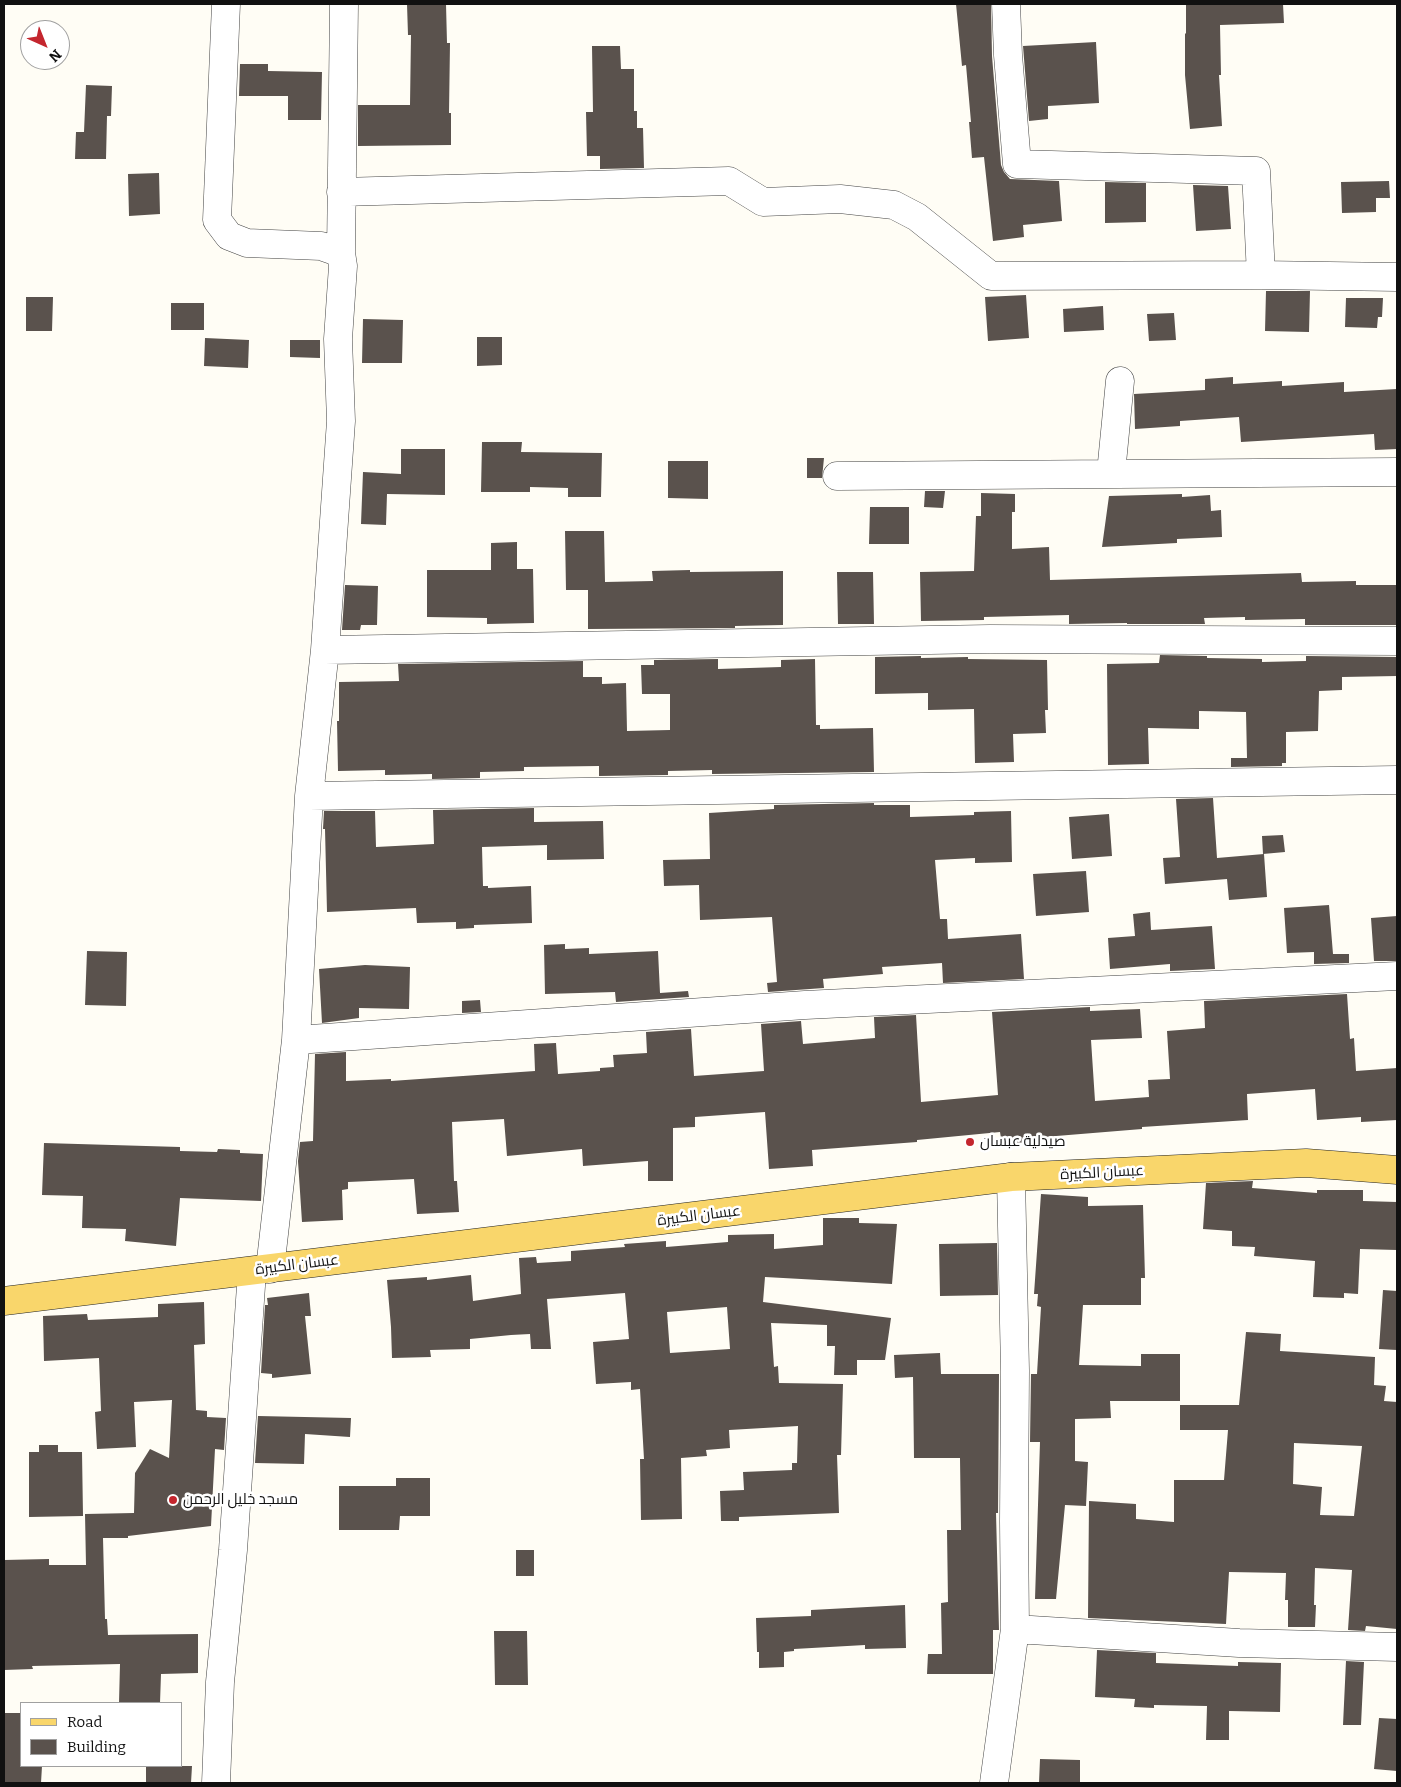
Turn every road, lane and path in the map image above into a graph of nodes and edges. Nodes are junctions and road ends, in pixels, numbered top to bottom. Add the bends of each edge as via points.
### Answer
1 (226, 4) edge
2 (344, 4) edge
3 (1006, 4) edge
4 (341, 192) junction
5 (341, 253) junction
6 (1261, 274) junction
7 (1397, 277) edge
8 (1120, 381) dead end
9 (1397, 472) edge
10 (1111, 473) junction
11 (837, 476) dead end
12 (1397, 641) edge
13 (325, 650) junction
14 (1397, 780) edge
15 (308, 796) junction
16 (1397, 976) edge
17 (296, 1040) junction
18 (1397, 1170) edge
19 (1011, 1177) junction
20 (261, 1270) junction
21 (4, 1301) edge
22 (1015, 1630) junction
23 (1397, 1647) edge
24 (216, 1783) edge
25 (994, 1783) edge

1 - 5 street via 217,220 229,236 247,243 320,246
2 - 4 street
3 - 6 street via 1017,164 1256,171
4 - 5 street
4 - 6 street via 729,181 763,202 840,199 894,205 917,217 991,276
5 - 13 street via 338,339 341,421
6 - 7 street
8 - 10 street
9 - 10 street
10 - 11 street
12 - 13 street via 990,639
13 - 15 street
14 - 15 street
15 - 17 street
16 - 17 street via 805,1005
17 - 20 street
18 - 19 main road, عبسان الكبيرة via 1306,1163
19 - 20 main road, عبسان الكبيرة
19 - 22 street
20 - 21 main road, عبسان الكبيرة
20 - 24 street via 220,1682
22 - 23 street via 1239,1643
22 - 25 street

